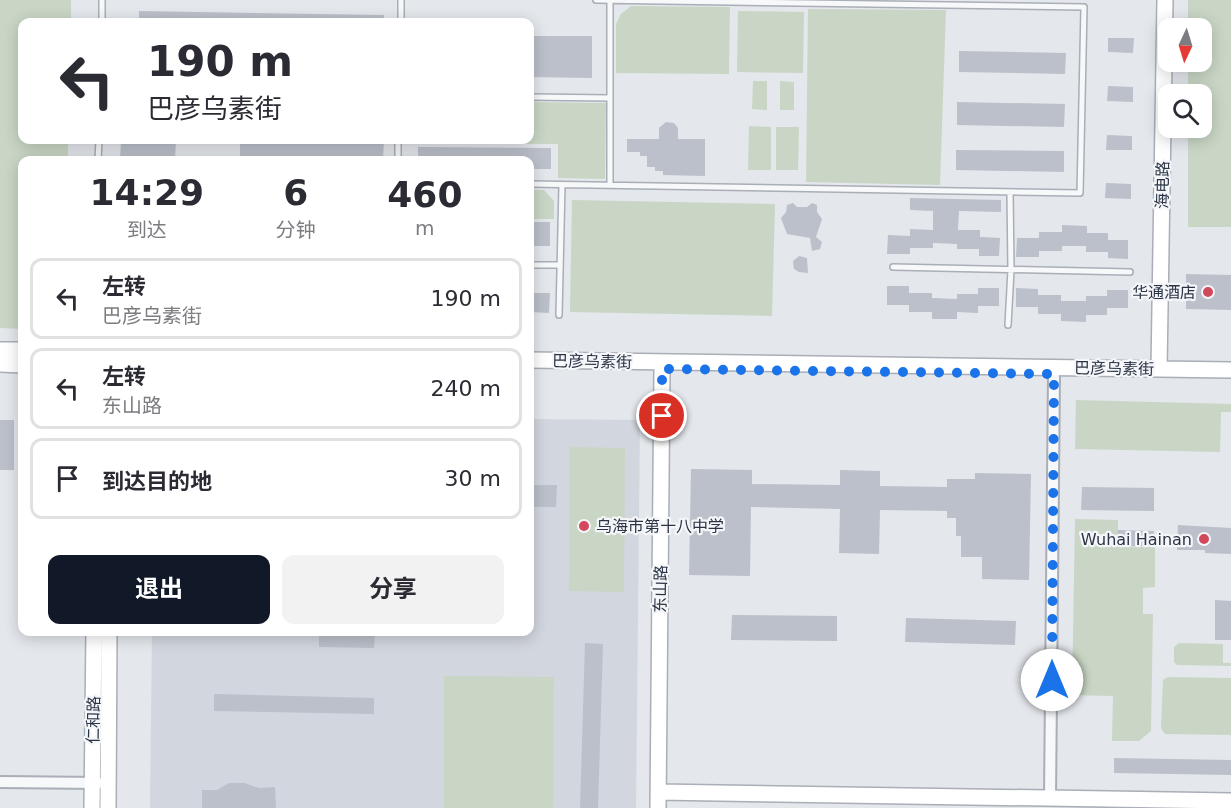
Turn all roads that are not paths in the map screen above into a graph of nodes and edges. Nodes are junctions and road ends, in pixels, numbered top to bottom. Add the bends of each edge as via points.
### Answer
1 (102, 0) edge
2 (401, 0) edge
3 (596, 0) edge
4 (610, 0) edge
5 (1165, 0) edge
6 (102, 18) edge
7 (401, 18) edge
8 (534, 97) edge
9 (610, 98) junction
10 (534, 184) edge
11 (562, 185) junction
12 (610, 185) junction
13 (1010, 192) junction
14 (534, 265) edge
15 (560, 265) junction
16 (893, 267) dead end
17 (1011, 270) junction
18 (1130, 272) dead end
19 (559, 315) dead end
20 (1008, 325) dead end
21 (0, 350) edge
22 (18, 350) edge
23 (534, 360) edge
24 (0, 364) edge
25 (18, 365) edge
26 (534, 368) edge
27 (662, 369) junction
28 (1159, 369) junction
29 (1231, 370) edge
30 (1054, 374) junction
31 (1231, 376) edge
32 (94, 636) edge
33 (109, 636) edge
34 (0, 782) edge
35 (100, 783) junction
36 (658, 792) junction
37 (1050, 798) junction
38 (1231, 801) edge
39 (92, 808) edge
40 (108, 808) edge
41 (658, 808) edge

1 - 6 lane
2 - 7 lane
3 - 4 lane
4 - 9 lane
4 - 13 lane via 1084,7 1080,193
5 - 28 street, 海电路
8 - 9 lane
9 - 12 lane
10 - 11 lane
11 - 12 lane
11 - 15 lane
12 - 13 lane
13 - 17 lane
14 - 15 lane
15 - 19 lane
16 - 17 lane
17 - 18 lane
17 - 20 lane
21 - 22 street
23 - 28 street, 巴彦乌素街
24 - 25 street
26 - 27 street, 巴彦乌素街
27 - 30 street, 巴彦乌素街
27 - 36 street, 东山路
28 - 29 street, 巴彦乌素街
30 - 31 street, 巴彦乌素街
30 - 37 street
32 - 35 street, 仁和路
33 - 35 street, 仁和路
34 - 35 street
35 - 39 street, 仁和路
35 - 40 street, 仁和路
36 - 37 street
36 - 41 street, 东山路
37 - 38 street

